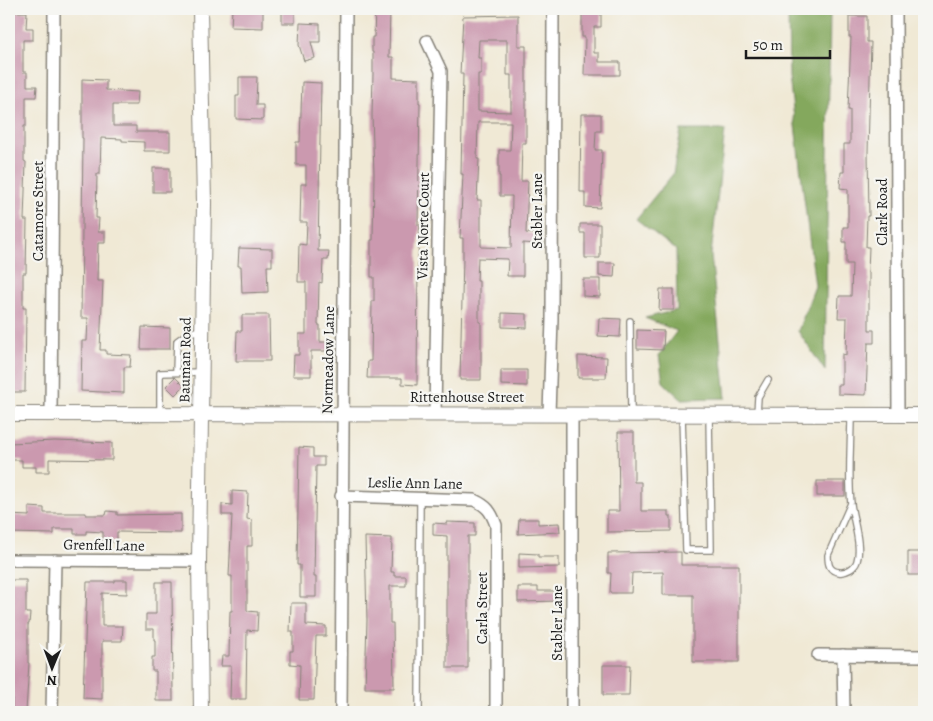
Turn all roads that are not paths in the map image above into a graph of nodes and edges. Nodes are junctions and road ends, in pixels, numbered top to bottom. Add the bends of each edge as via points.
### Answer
1 (54, 9) edge
2 (200, 9) edge
3 (346, 9) edge
4 (552, 9) edge
5 (896, 9) edge
6 (427, 41) dead end
7 (630, 321) dead end
8 (202, 329) junction
9 (176, 372) junction
10 (202, 372) junction
11 (768, 380) dead end
12 (342, 413) junction
13 (9, 414) edge
14 (51, 414) junction
15 (160, 414) junction
16 (201, 414) junction
17 (435, 414) junction
18 (549, 414) junction
19 (572, 414) junction
20 (631, 414) junction
21 (682, 414) junction
22 (709, 414) junction
23 (757, 414) junction
24 (852, 414) junction
25 (898, 414) junction
26 (924, 415) edge
27 (342, 496) junction
28 (420, 498) junction
29 (851, 503) junction
30 (486, 506) joint
31 (9, 560) edge
32 (55, 560) junction
33 (199, 561) junction
34 (818, 655) dead end
35 (843, 655) junction
36 (924, 656) edge
37 (52, 712) edge
38 (201, 712) edge
39 (341, 712) edge
40 (419, 712) edge
41 (496, 712) edge
42 (572, 712) edge
43 (844, 712) edge

1 - 14 street, Catamore Street
2 - 8 street, Bauman Road via 204,203
3 - 12 street, Normeadow Lane
4 - 18 street, Stabler Lane
5 - 25 street, Clark Road
6 - 17 street, Vista Norte Court via 441,71
7 - 20 lane
8 - 9 lane via 177,341
8 - 10 street, Bauman Road
9 - 10 lane
9 - 15 lane via 160,373
10 - 16 street, Bauman Road
11 - 23 lane via 758,397
12 - 16 street, Rittenhouse Street
12 - 17 street, Rittenhouse Street
12 - 27 street, Normeadow Lane
13 - 14 street, Rittenhouse Street
14 - 15 street, Rittenhouse Street
15 - 16 street, Rittenhouse Street
16 - 33 street, Bauman Road
17 - 18 street, Rittenhouse Street
18 - 19 street, Rittenhouse Street
19 - 20 street, Rittenhouse Street
19 - 42 street, Stabler Lane
20 - 21 street, Rittenhouse Street
21 - 22 street, Rittenhouse Street
21 - 22 lane via 686,550 711,550
22 - 23 street, Rittenhouse Street
23 - 24 street, Rittenhouse Street
24 - 25 street, Rittenhouse Street
24 - 29 lane
25 - 26 street, Rittenhouse Street
27 - 28 street, Leslie Ann Lane
27 - 39 street, Normeadow Lane
28 - 30 street, Leslie Ann Lane via 474,500
28 - 40 lane
29 - 29 lane via 857,563 850,570 837,572 828,564 828,555
30 - 41 street, Carla Street via 496,525
31 - 32 street, Grenfell Lane
32 - 33 street, Grenfell Lane
32 - 37 street
33 - 38 street, Bauman Road
34 - 35 street
35 - 36 street
35 - 43 street

